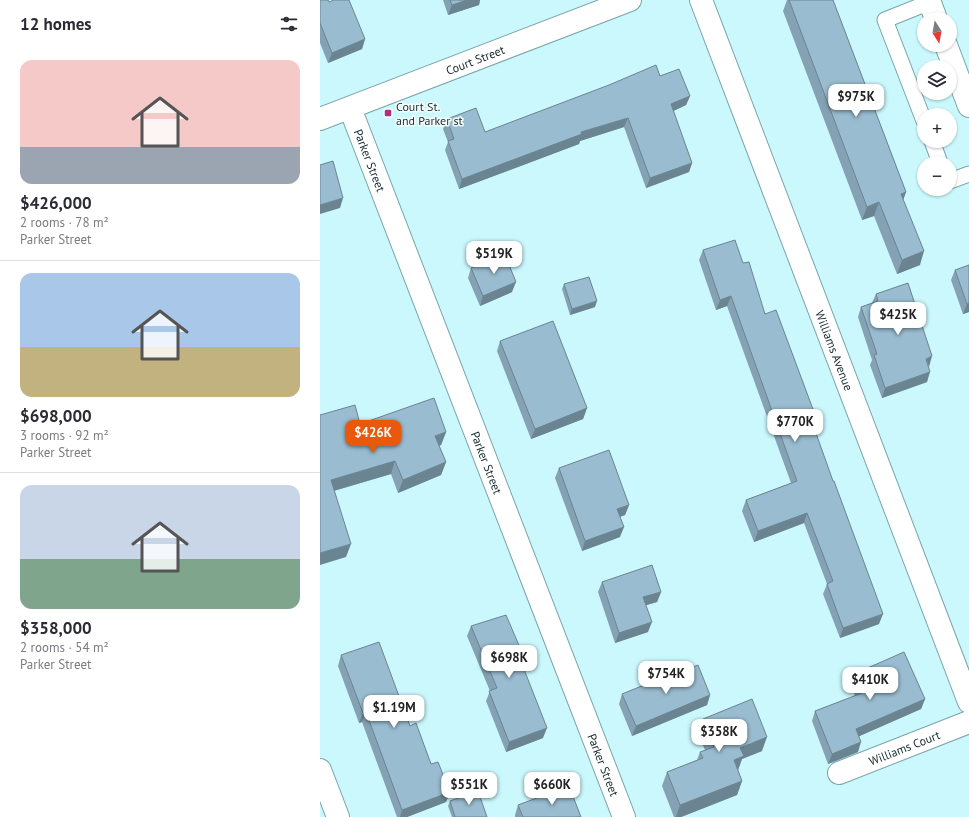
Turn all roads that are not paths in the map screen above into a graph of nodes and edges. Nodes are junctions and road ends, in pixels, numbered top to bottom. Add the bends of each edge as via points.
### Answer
1 (630, 0) edge
2 (701, 0) edge
3 (932, 7) edge
4 (949, 52) edge
5 (969, 106) edge
6 (350, 108) junction
7 (919, 108) edge
8 (320, 119) edge
9 (969, 174) edge
10 (957, 178) edge
11 (969, 702) edge
12 (969, 722) edge
13 (320, 770) edge
14 (838, 773) dead end
15 (338, 817) edge
16 (624, 817) edge

1 - 6 street, Court Street
2 - 11 street, Williams Avenue
3 - 7 lane via 885,20
4 - 5 street
6 - 8 street, Court Street
6 - 16 street, Parker Street
9 - 10 lane
12 - 14 street, Williams Court
13 - 15 street

